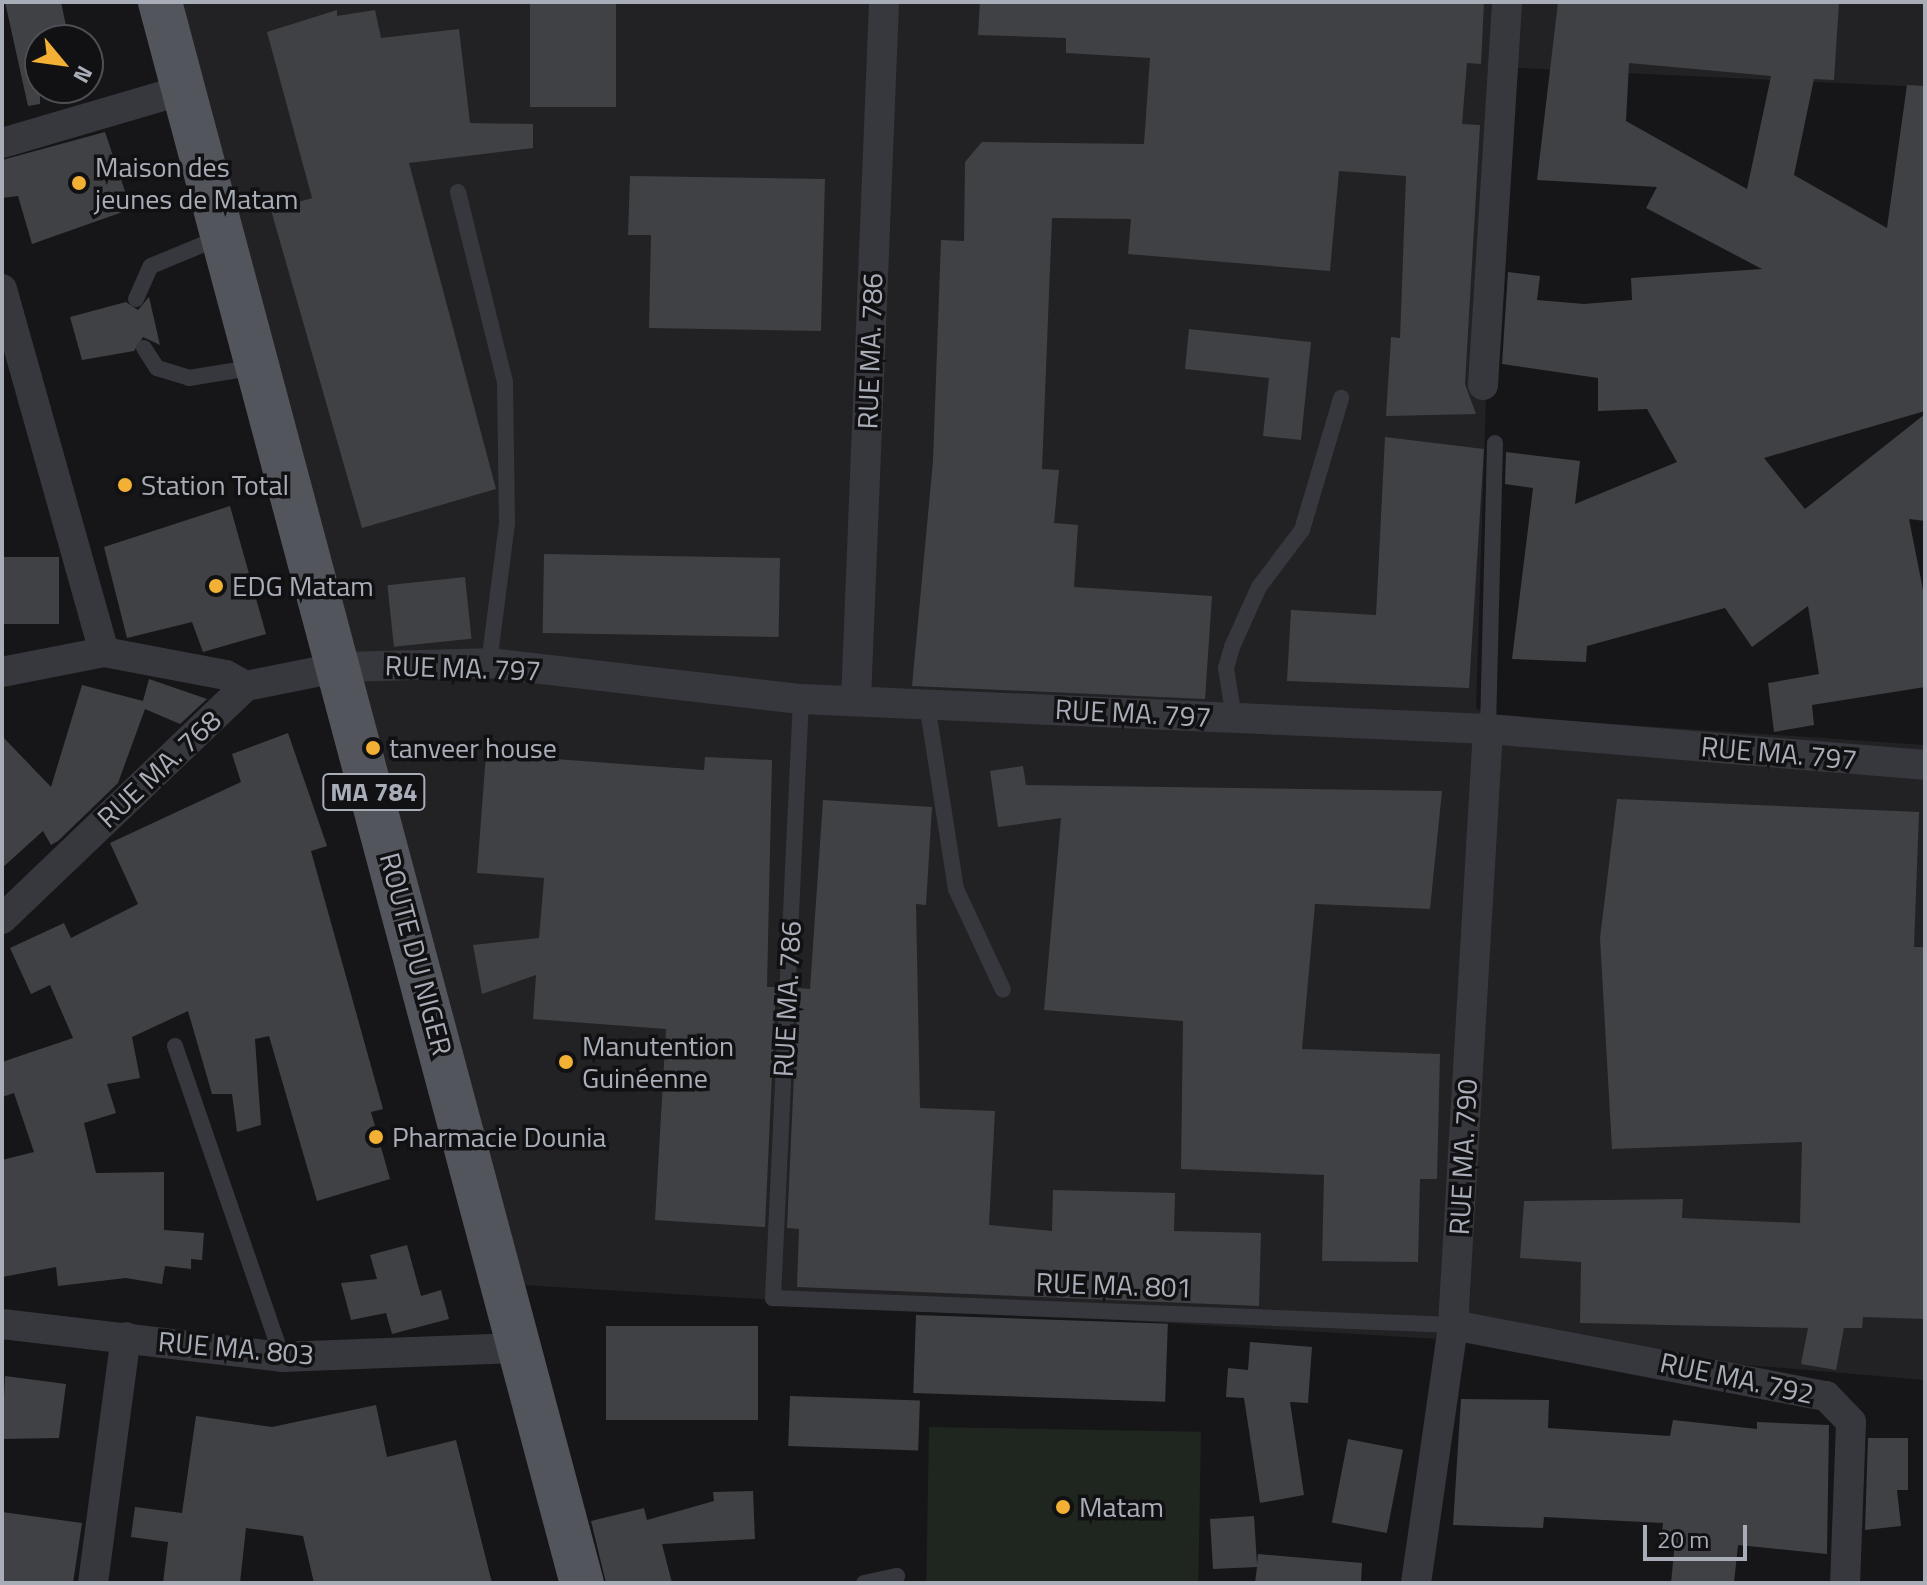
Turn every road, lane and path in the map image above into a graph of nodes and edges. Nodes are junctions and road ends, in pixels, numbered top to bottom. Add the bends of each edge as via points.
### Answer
1 (160, 2) edge
2 (884, 2) edge
3 (1507, 2) edge
4 (183, 90) junction
5 (2, 143) edge
6 (458, 192) dead end
7 (222, 237) junction
8 (2, 289) edge
9 (136, 299) dead end
10 (144, 348) dead end
11 (258, 367) junction
12 (1483, 385) dead end
13 (1341, 398) dead end
14 (1495, 443) dead end
15 (104, 652) junction
16 (489, 663) junction
17 (341, 667) junction
18 (2, 672) edge
19 (246, 686) junction
20 (801, 699) junction
21 (856, 700) junction
22 (927, 704) junction
23 (1234, 718) junction
24 (1488, 729) junction
25 (1925, 765) edge
26 (2, 919) edge
27 (1003, 990) dead end
28 (175, 1046) dead end
29 (773, 1298) joint
30 (2, 1324) edge
31 (1453, 1325) junction
32 (126, 1337) junction
33 (520, 1348) junction
34 (282, 1357) junction
35 (897, 1576) dead end
36 (93, 1583) edge
37 (582, 1583) edge
38 (864, 1583) edge
39 (1416, 1583) edge
40 (1845, 1583) edge

1 - 4 main road, ROUTE DU NIGER / MA 784
2 - 21 street, RUE MA. 786
3 - 12 street
4 - 5 street
4 - 7 main road, ROUTE DU NIGER / MA 784
6 - 16 lane via 505,382 507,523
7 - 9 lane via 151,266
7 - 11 main road, ROUTE DU NIGER / MA 784
8 - 15 street
10 - 11 lane via 157,368 189,378
11 - 17 main road, ROUTE DU NIGER / MA 784
13 - 23 lane via 1302,530 1259,587 1232,647 1226,668
14 - 24 lane
15 - 18 street
15 - 19 street via 226,675
16 - 17 street, RUE MA. 797
16 - 20 street, RUE MA. 797
17 - 19 street, RUE MA. 768
17 - 33 main road, ROUTE DU NIGER / MA 784
19 - 26 street, RUE MA. 768
20 - 21 street, RUE MA. 797
20 - 29 lane, RUE MA. 786
21 - 22 street, RUE MA. 797
22 - 23 street, RUE MA. 797
22 - 27 lane via 956,889
23 - 24 street, RUE MA. 797
24 - 25 street, RUE MA. 797
24 - 31 street, RUE MA. 790
28 - 34 lane
29 - 31 lane, RUE MA. 801
30 - 32 street, RUE MA. 803
31 - 39 street, RUE MA. 790
31 - 40 street, RUE MA. 792 via 1826,1396 1851,1422
32 - 34 street, RUE MA. 803
32 - 36 street
33 - 34 street, RUE MA. 803
33 - 37 main road, ROUTE DU NIGER / MA 784
35 - 38 lane

